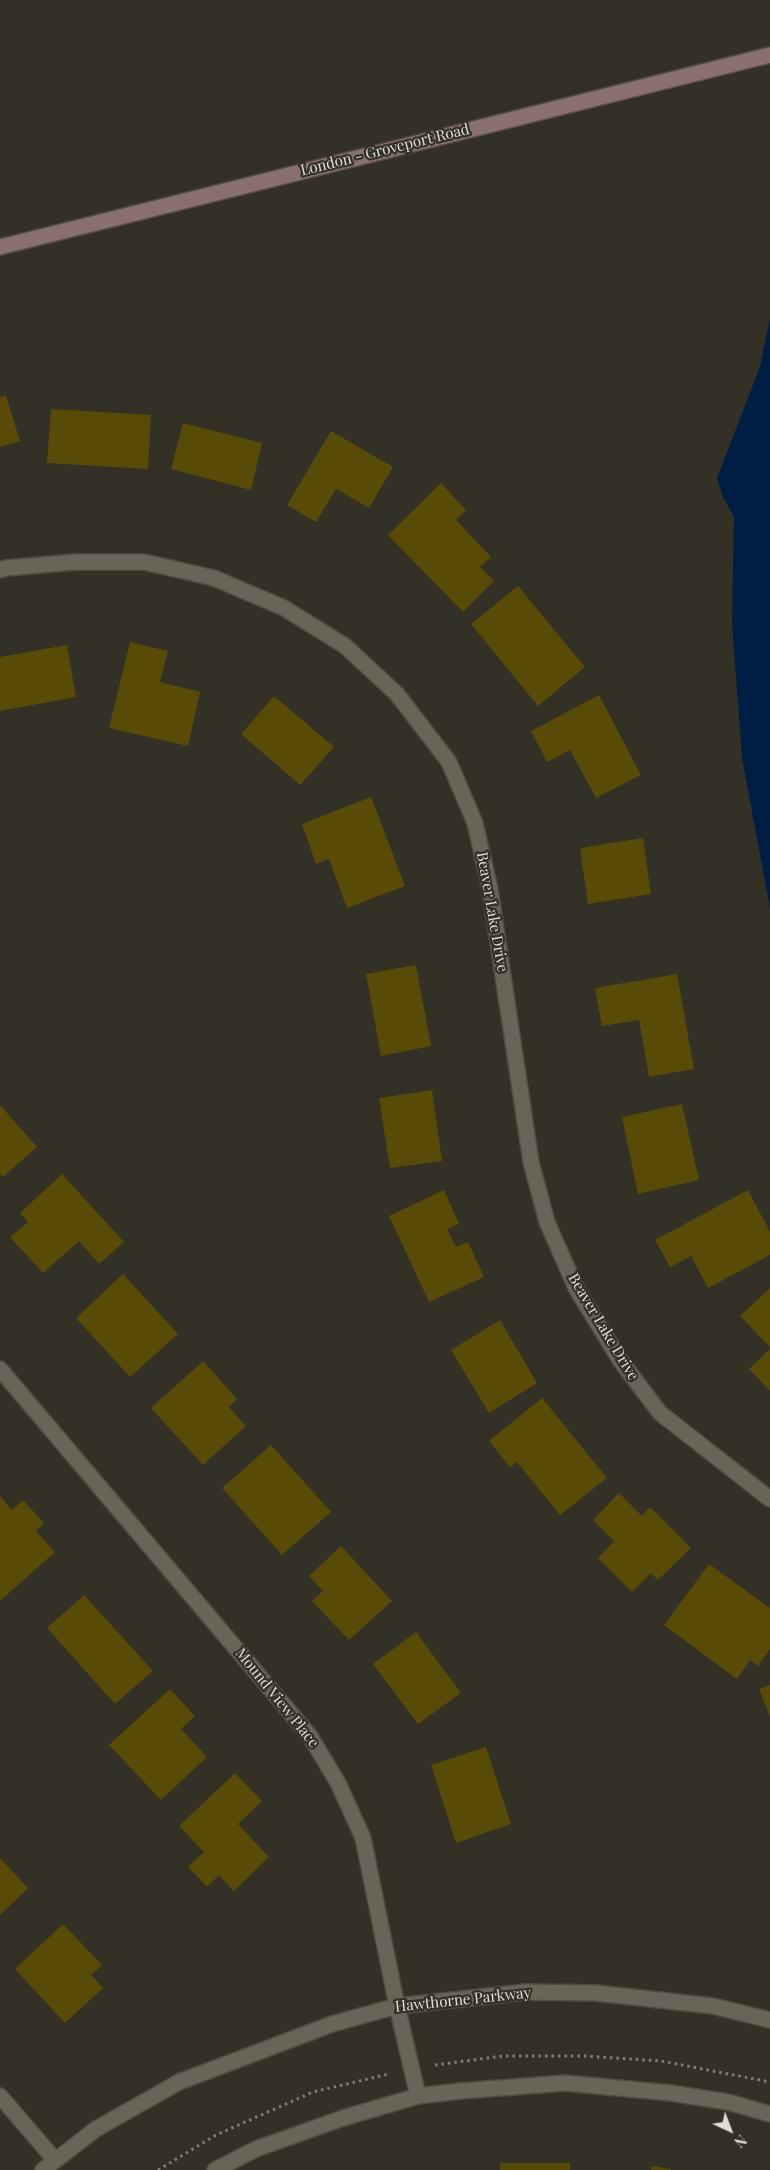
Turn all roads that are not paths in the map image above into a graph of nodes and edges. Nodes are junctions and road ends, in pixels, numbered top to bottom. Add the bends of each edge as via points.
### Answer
1 (770, 55) edge
2 (0, 247) edge
3 (0, 570) edge
4 (0, 1369) edge
5 (770, 1499) edge
6 (397, 2006) junction
7 (770, 2020) edge
8 (0, 2096) edge
9 (418, 2096) junction
10 (770, 2114) edge
11 (55, 2160) junction
12 (43, 2170) edge
13 (215, 2170) edge

1 - 2 main road, London - Groveport Road
3 - 5 street, Beaver Lake Drive via 75,562 144,562 214,578 284,608 345,646 397,694 449,762 475,823 490,889 531,1162 547,1222 576,1288 620,1360 660,1413
4 - 6 street, Mound View Place via 310,1736 338,1783 363,1838
6 - 7 street, Hawthorne Parkway via 526,1992 596,1994 713,2006
6 - 9 street, Mound View Place
6 - 11 street, Hawthorne Parkway via 332,2024 179,2082 96,2129
8 - 11 street
9 - 10 street via 565,2083 671,2093 728,2102
9 - 13 street via 256,2148
11 - 12 street, Hawthorne Parkway

